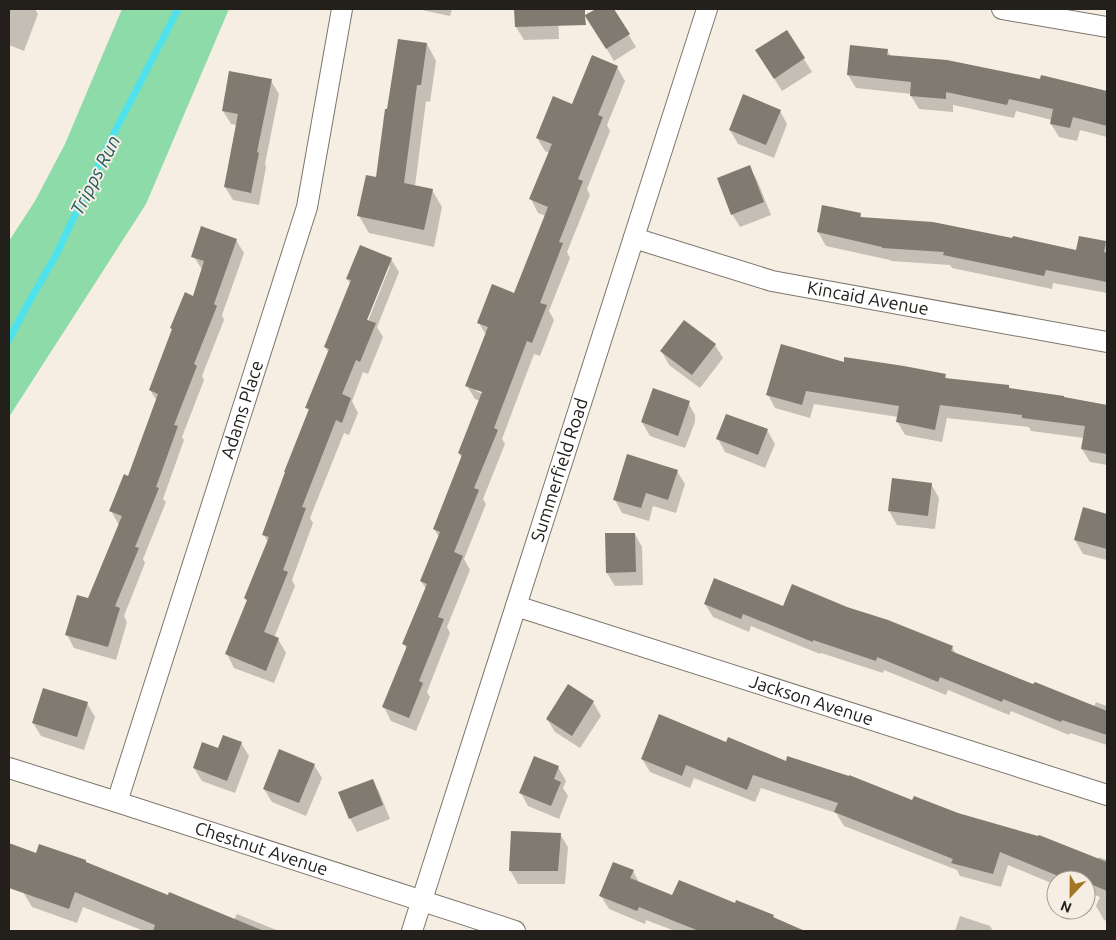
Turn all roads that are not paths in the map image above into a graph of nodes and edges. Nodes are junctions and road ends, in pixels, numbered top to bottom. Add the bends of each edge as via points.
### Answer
1 (342, 9) edge
2 (707, 9) edge
3 (1002, 9) edge
4 (1107, 27) edge
5 (634, 238) junction
6 (1107, 342) edge
7 (516, 606) junction
8 (9, 768) edge
9 (1107, 795) edge
10 (117, 802) junction
11 (421, 901) junction
12 (412, 931) edge
13 (515, 931) edge

1 - 10 street, Adams Place via 307,207
2 - 5 street, Summerfield Road
3 - 4 street
5 - 6 street, Kincaid Avenue via 772,281
5 - 7 street, Summerfield Road
7 - 9 street, Jackson Avenue
7 - 11 street, Summerfield Road
8 - 10 street, Chestnut Avenue
10 - 11 street, Chestnut Avenue
11 - 12 street, Summerfield Road
11 - 13 street, Chestnut Avenue

